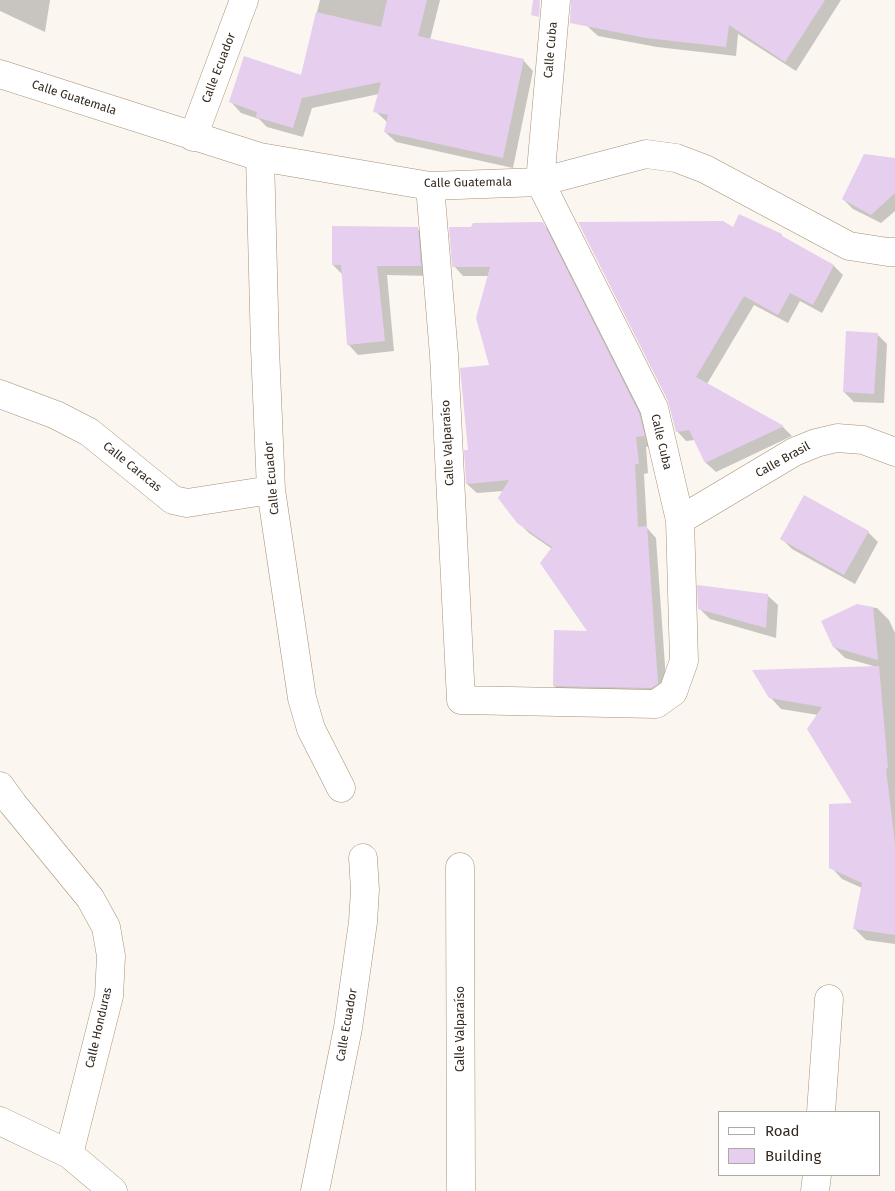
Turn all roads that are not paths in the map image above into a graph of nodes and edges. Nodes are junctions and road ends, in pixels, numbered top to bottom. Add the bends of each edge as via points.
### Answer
1 (244, 0) edge
2 (556, 0) edge
3 (0, 74) edge
4 (193, 137) junction
5 (260, 157) junction
6 (540, 182) junction
7 (430, 186) junction
8 (895, 252) edge
9 (0, 394) edge
10 (895, 452) edge
11 (270, 490) junction
12 (680, 520) junction
13 (461, 700) joint
14 (0, 786) edge
15 (342, 788) dead end
16 (363, 858) dead end
17 (460, 867) dead end
18 (829, 999) dead end
19 (821, 1111) edge
20 (0, 1121) edge
21 (69, 1154) junction
22 (817, 1176) edge
23 (113, 1191) edge
24 (315, 1191) edge
25 (461, 1191) edge
26 (816, 1191) edge

1 - 4 street, Calle Ecuador
2 - 6 street, Calle Cuba
3 - 4 street, Calle Guatemala
4 - 5 street, Calle Guatemala
5 - 7 street, Calle Guatemala
5 - 11 street, Calle Ecuador
6 - 7 street, Calle Guatemala
6 - 8 street, Calle Guatemala via 646,154 676,158 705,169 849,246
6 - 12 street, Calle Cuba via 654,408
7 - 13 street, Calle Valparaíso via 444,355
9 - 11 street, Calle Caracas via 56,415 89,432 172,500 187,503
10 - 12 street, Calle Brasil via 862,440 837,438 816,443 794,452
11 - 15 street, Calle Ecuador via 302,698 311,729
12 - 13 street, Calle Cuba via 684,661 673,692 656,704
14 - 21 street, Calle Honduras via 90,898 106,927 111,956 109,996
16 - 24 street, Calle Ecuador via 363,922 348,1028
17 - 25 street, Calle Valparaíso
18 - 19 street
20 - 21 street
21 - 23 street
22 - 26 street

